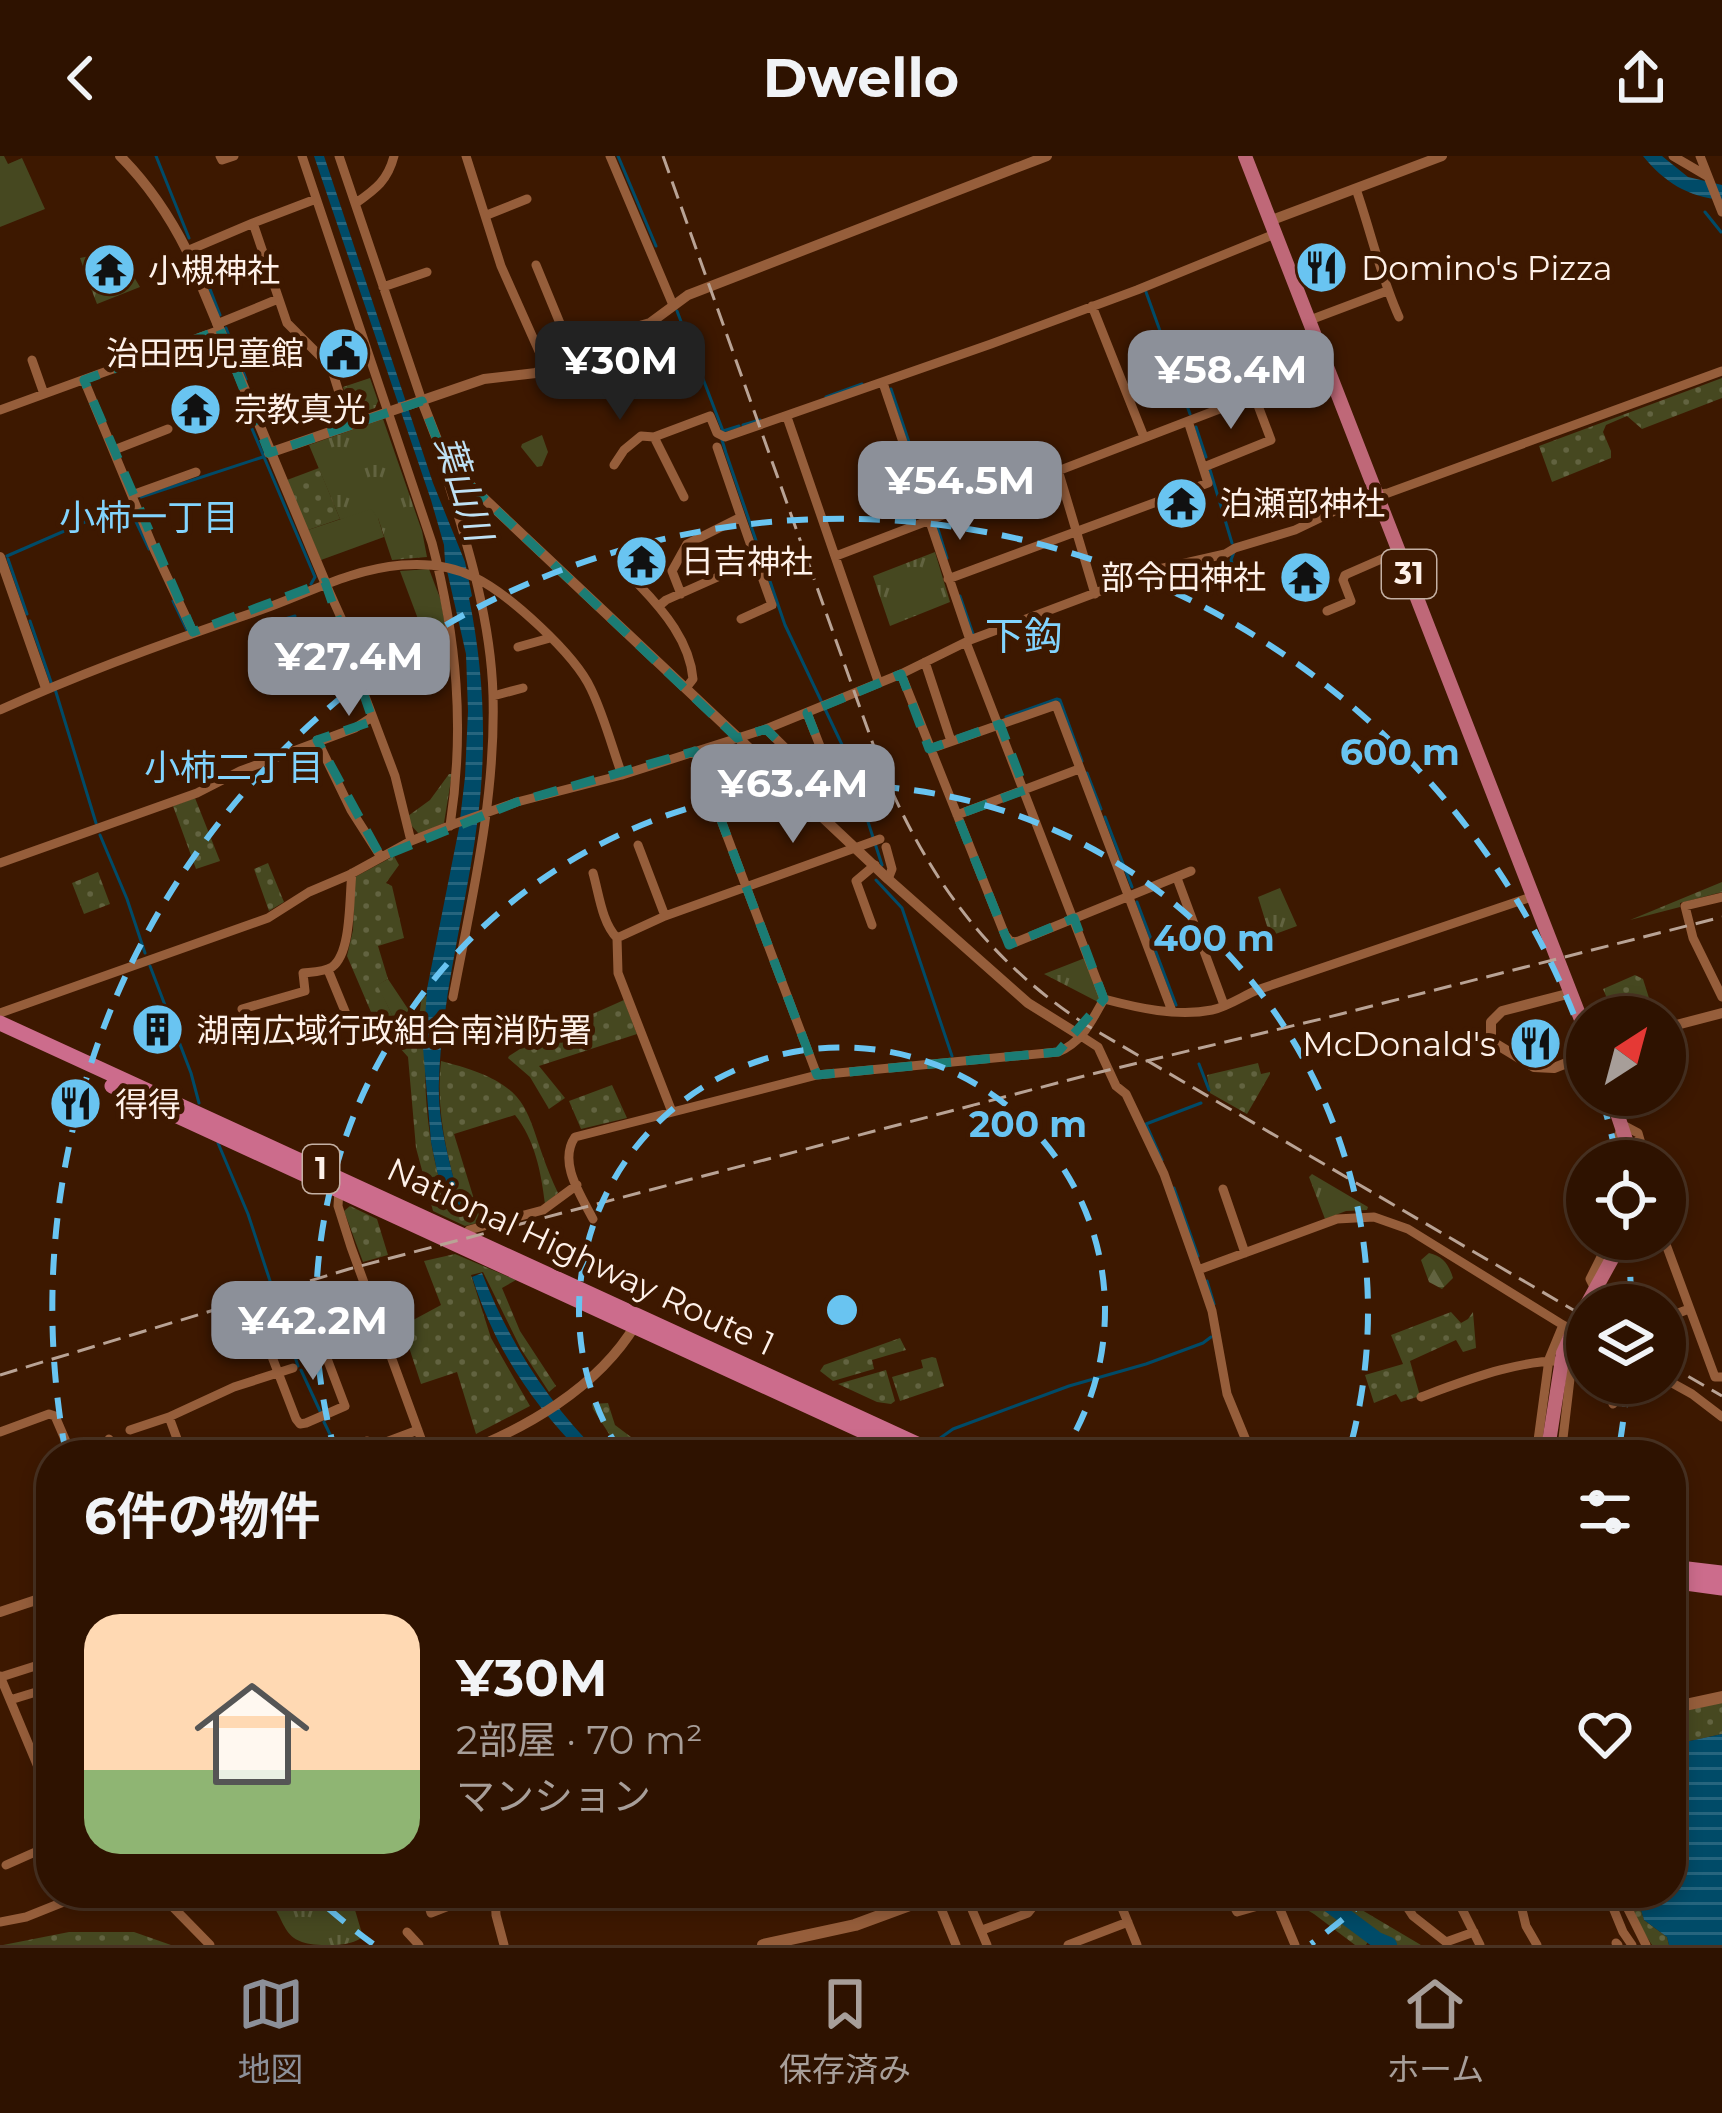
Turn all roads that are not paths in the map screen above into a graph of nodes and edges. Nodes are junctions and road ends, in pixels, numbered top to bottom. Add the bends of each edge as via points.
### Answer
1 (119, 156) edge
2 (220, 156) edge
3 (234, 156) edge
4 (302, 156) edge
5 (339, 156) edge
6 (394, 156) edge
7 (466, 156) edge
8 (610, 156) edge
9 (1047, 156) edge
10 (1245, 156) edge
11 (1403, 156) edge
12 (1442, 156) edge
13 (1673, 156) edge
14 (1700, 156) edge
15 (1409, 169) junction
16 (1707, 176) junction
17 (1356, 189) junction
18 (316, 199) junction
19 (527, 199) dead end
20 (356, 203) junction
21 (1721, 209) edge
22 (487, 215) junction
23 (253, 224) junction
24 (1274, 226) junction
25 (187, 251) junction
26 (536, 266) dead end
27 (427, 272) dead end
28 (382, 287) junction
29 (1387, 291) junction
30 (278, 299) junction
31 (673, 305) junction
32 (1092, 306) junction
33 (1399, 317) dead end
34 (1310, 320) junction
35 (218, 327) junction
36 (571, 350) junction
37 (32, 360) dead end
38 (1326, 365) junction
39 (546, 367) junction
40 (1722, 371) edge
41 (84, 380) junction
42 (883, 383) junction
43 (44, 394) junction
44 (1254, 395) junction
45 (420, 402) junction
46 (0, 410) edge
47 (390, 410) junction
48 (788, 417) junction
49 (1188, 421) junction
50 (349, 424) junction
51 (168, 429) dead end
52 (654, 437) junction
53 (1144, 437) junction
54 (717, 447) dead end
55 (114, 450) junction
56 (269, 453) junction
57 (614, 466) dead end
58 (1204, 466) junction
59 (1058, 470) junction
60 (196, 472) dead end
61 (447, 479) dead end
62 (1378, 494) junction
63 (132, 495) junction
64 (684, 497) dead end
65 (741, 517) junction
66 (929, 520) junction
67 (1076, 530) junction
68 (1400, 550) junction
69 (836, 556) junction
70 (0, 557) edge
71 (756, 560) junction
72 (438, 566) junction
73 (476, 578) junction
74 (948, 579) junction
75 (326, 582) junction
76 (639, 586) dead end
77 (681, 594) junction
78 (1095, 594) junction
79 (659, 606) junction
80 (1328, 611) dead end
81 (742, 619) dead end
82 (193, 632) junction
83 (550, 638) junction
84 (968, 641) junction
85 (518, 647) dead end
86 (925, 662) junction
87 (901, 674) junction
88 (878, 681) junction
89 (46, 688) junction
90 (523, 688) dead end
91 (686, 688) junction
92 (493, 696) junction
93 (0, 710) edge
94 (807, 713) junction
95 (372, 717) junction
96 (1000, 724) junction
97 (766, 729) junction
98 (737, 738) junction
99 (317, 740) junction
100 (952, 741) junction
101 (930, 748) junction
102 (695, 751) junction
103 (1079, 769) junction
104 (831, 773) junction
105 (622, 775) junction
106 (836, 787) dead end
107 (1025, 790) junction
108 (486, 812) junction
109 (957, 815) junction
110 (452, 825) junction
111 (411, 841) junction
112 (638, 845) dead end
113 (855, 847) junction
114 (381, 857) junction
115 (0, 862) edge
116 (874, 866) junction
117 (1191, 871) dead end
118 (352, 873) junction
119 (593, 873) dead end
120 (1177, 878) junction
121 (888, 879) junction
122 (746, 887) junction
123 (1534, 896) junction
124 (1722, 896) edge
125 (1130, 897) junction
126 (665, 916) junction
127 (1074, 919) junction
128 (872, 925) dead end
129 (617, 938) junction
130 (328, 970) junction
131 (1571, 993) junction
132 (1572, 996) edge
133 (454, 997) dead end
134 (1722, 997) edge
135 (1104, 999) junction
136 (1224, 1005) junction
137 (242, 1010) dead end
138 (1172, 1011) junction
139 (0, 1013) edge
140 (1722, 1013) edge
141 (350, 1021) dead end
142 (1686, 1022) edge
143 (0, 1023) edge
144 (0, 1034) edge
145 (1081, 1036) junction
146 (1566, 1062) edge
147 (817, 1075) junction
148 (672, 1112) junction
149 (1619, 1116) edge
150 (1623, 1126) junction
151 (1616, 1140) edge
152 (1627, 1140) edge
153 (1640, 1140) edge
154 (340, 1185) junction
155 (573, 1187) junction
156 (1223, 1190) dead end
157 (592, 1219) dead end
158 (465, 1235) junction
159 (1245, 1253) junction
160 (1611, 1260) edge
161 (1672, 1260) edge
162 (1198, 1270) junction
163 (1689, 1309) junction
164 (1686, 1310) edge
165 (638, 1321) junction
166 (1563, 1324) junction
167 (1566, 1326) edge
168 (334, 1327) dead end
169 (264, 1336) dead end
170 (1549, 1359) junction
171 (1566, 1361) edge
172 (293, 1368) dead end
173 (278, 1373) junction
174 (1722, 1377) edge
175 (1686, 1392) edge
176 (1421, 1396) dead end
177 (1567, 1404) edge
178 (170, 1417) junction
179 (1722, 1417) edge
180 (130, 1430) dead end
181 (418, 1430) junction
182 (0, 1432) edge
183 (65, 1440) edge
184 (178, 1440) edge
185 (391, 1440) edge
186 (422, 1440) edge
187 (493, 1440) edge
188 (884, 1440) edge
189 (906, 1440) edge
190 (1246, 1440) edge
191 (1539, 1440) edge
192 (1549, 1440) edge
193 (1563, 1440) edge
194 (1686, 1569) edge
195 (1722, 1574) edge
196 (1686, 1583) edge
197 (1722, 1588) edge
198 (36, 1600) edge
199 (0, 1612) edge
200 (36, 1665) edge
201 (0, 1677) edge
202 (36, 1692) edge
203 (1722, 1697) edge
204 (10, 1700) junction
205 (1686, 1705) edge
206 (36, 1762) edge
207 (36, 1852) edge
208 (7, 1865) dead end
209 (47, 1908) edge
210 (175, 1908) edge
211 (496, 1908) edge
212 (901, 1908) edge
213 (944, 1908) edge
214 (972, 1908) edge
215 (1032, 1908) edge
216 (1122, 1908) edge
217 (1280, 1908) edge
218 (1408, 1908) edge
219 (1462, 1908) edge
220 (1522, 1908) edge
221 (1613, 1908) edge
222 (1628, 1908) edge
223 (0, 1922) edge
224 (1128, 1922) junction
225 (985, 1929) dead end
226 (407, 1932) dead end
227 (1474, 1932) junction
228 (1623, 1932) junction
229 (1616, 1944) edge
230 (210, 1945) edge
231 (419, 1945) edge
232 (504, 1945) edge
233 (763, 1945) edge
234 (956, 1945) edge
235 (988, 1945) edge
236 (1068, 1945) edge
237 (1137, 1945) edge
238 (1295, 1945) edge
239 (1480, 1945) edge
240 (1537, 1945) edge
241 (1632, 1945) edge
242 (1646, 1945) edge

1 - 25 street via 150,188
2 - 3 street
4 - 18 street
5 - 20 street
6 - 20 street via 382,185
7 - 22 street
8 - 31 street
9 - 31 street
10 - 24 main road, 31
11 - 15 street
12 - 15 street
13 - 16 street
14 - 16 street
15 - 17 street
16 - 21 street
17 - 24 street
17 - 29 street
18 - 23 street
18 - 47 street
19 - 22 street
20 - 28 street
22 - 39 street
23 - 25 street
23 - 30 street
24 - 32 street
24 - 34 main road, 31
25 - 35 street
26 - 36 street
27 - 28 street
28 - 45 street
29 - 33 street
29 - 34 street
30 - 35 street
30 - 50 street via 287,322 331,367
31 - 36 street via 650,323
32 - 42 street
32 - 53 street
34 - 38 main road, 31
35 - 41 street
35 - 56 street
36 - 39 street
37 - 43 street
38 - 44 street
38 - 62 main road, 31
39 - 45 street
40 - 62 street
41 - 43 street
41 - 55 street
42 - 48 street
42 - 66 street
43 - 46 street
44 - 49 street
44 - 58 street via 1271,440
45 - 47 street
45 - 91 street via 454,470
47 - 50 street
47 - 72 street
48 - 52 street via 721,435 710,416
48 - 69 street
49 - 53 street
49 - 58 street
50 - 56 street
51 - 55 street
52 - 57 street via 640,436
52 - 64 street
53 - 59 street
54 - 65 street
55 - 63 street
56 - 75 street
58 - 67 street via 1208,483
59 - 66 street
59 - 67 street
60 - 63 street
61 - 73 street
62 - 68 main road, 31
62 - 78 street via 1295,530
63 - 82 street
65 - 71 street
65 - 77 street via 687,544 672,571
66 - 69 street
66 - 74 street
67 - 74 street
67 - 78 street
68 - 80 street via 1345,575 1351,601
68 - 123 main road, 31
69 - 88 street
70 - 89 street
71 - 77 street
71 - 81 street via 772,604
72 - 73 street
72 - 75 street via 399,565
72 - 110 street via 460,720
73 - 83 street
73 - 92 street
74 - 84 street
75 - 82 street
75 - 95 street
76 - 79 street
77 - 79 street
78 - 84 street
79 - 91 street via 692,670
82 - 89 street
83 - 85 street
83 - 105 street via 592,689
84 - 86 street
84 - 96 street
86 - 87 street
86 - 100 street
87 - 88 street
87 - 101 street
88 - 94 street
89 - 93 street
90 - 92 street
91 - 98 street
92 - 108 street
94 - 97 street
94 - 104 street
95 - 99 street
95 - 111 street
96 - 100 street
96 - 103 street via 1056,705
96 - 107 street
97 - 98 street
97 - 104 street via 819,782
98 - 102 street
98 - 113 street
99 - 114 street
99 - 115 street via 206,790
100 - 101 street
101 - 109 street
102 - 105 street
102 - 122 street
103 - 107 street
103 - 125 street
104 - 106 street
105 - 108 street
107 - 109 street
107 - 127 street
108 - 110 street
108 - 133 street
109 - 127 street via 1010,941
110 - 111 street
111 - 114 street
112 - 126 street
113 - 116 street
113 - 121 street via 880,842 892,869
113 - 122 street
114 - 118 street
116 - 121 street
116 - 128 street via 856,881
117 - 120 street
118 - 130 street via 347,934
118 - 139 street via 268,918
119 - 129 street
120 - 125 street
120 - 136 street
121 - 145 street via 1028,1003
122 - 126 street
122 - 147 street
123 - 131 main road, 31
123 - 136 street
124 - 134 street via 1684,906
125 - 127 street
125 - 138 street
126 - 129 street
127 - 135 street
129 - 148 street via 618,973
130 - 137 street via 303,973 305,991
130 - 141 street
131 - 132 main road, 31
131 - 146 street via 1502,1011 1490,1022 1491,1038 1518,1057 1545,1070
135 - 138 street
135 - 145 street
136 - 138 street
140 - 142 street
143 - 154 highway, National Highway Route 1 / 1
144 - 154 highway, National Highway Route 1 / 1
145 - 147 street via 1058,1052
145 - 162 street via 1099,1047 1126,1094
147 - 148 street
148 - 155 street via 575,1137 567,1148
149 - 150 main road
150 - 151 street
150 - 152 main road
150 - 153 street
154 - 158 highway, National Highway Route 1 / 1
154 - 165 highway, National Highway Route 1 / 1
154 - 181 street via 351,1247
155 - 157 street
155 - 158 street via 543,1210
156 - 159 street
158 - 165 highway, National Highway Route 1 / 1
159 - 162 street
159 - 166 street via 1336,1219 1374,1217 1408,1229
160 - 192 main road via 1563,1353
161 - 163 street
162 - 190 street
163 - 164 street
163 - 174 street via 1715,1377
165 - 187 street via 608,1363
165 - 188 highway, National Highway Route 1 / 1
165 - 189 highway, National Highway Route 1 / 1
166 - 167 street
166 - 170 street
168 - 173 street via 320,1340 345,1406 300,1424
169 - 173 street
170 - 171 street
170 - 176 street
170 - 191 street
172 - 173 street
173 - 178 street
175 - 179 street
177 - 193 street
178 - 180 street
178 - 184 street
181 - 185 street
181 - 186 street
182 - 183 street via 49,1414
194 - 195 highway
196 - 197 highway
198 - 199 street
200 - 201 street
201 - 204 street
202 - 204 street
203 - 205 main road
204 - 206 street
207 - 208 street
209 - 223 street
210 - 230 street
211 - 232 street
212 - 233 main road
213 - 234 street
214 - 235 street
215 - 225 street
216 - 224 street
217 - 238 street
218 - 227 street via 1447,1942
219 - 227 street
220 - 240 street
221 - 228 street
222 - 242 street
224 - 236 street
224 - 237 street
226 - 231 street
227 - 239 street
228 - 229 street
228 - 241 street

